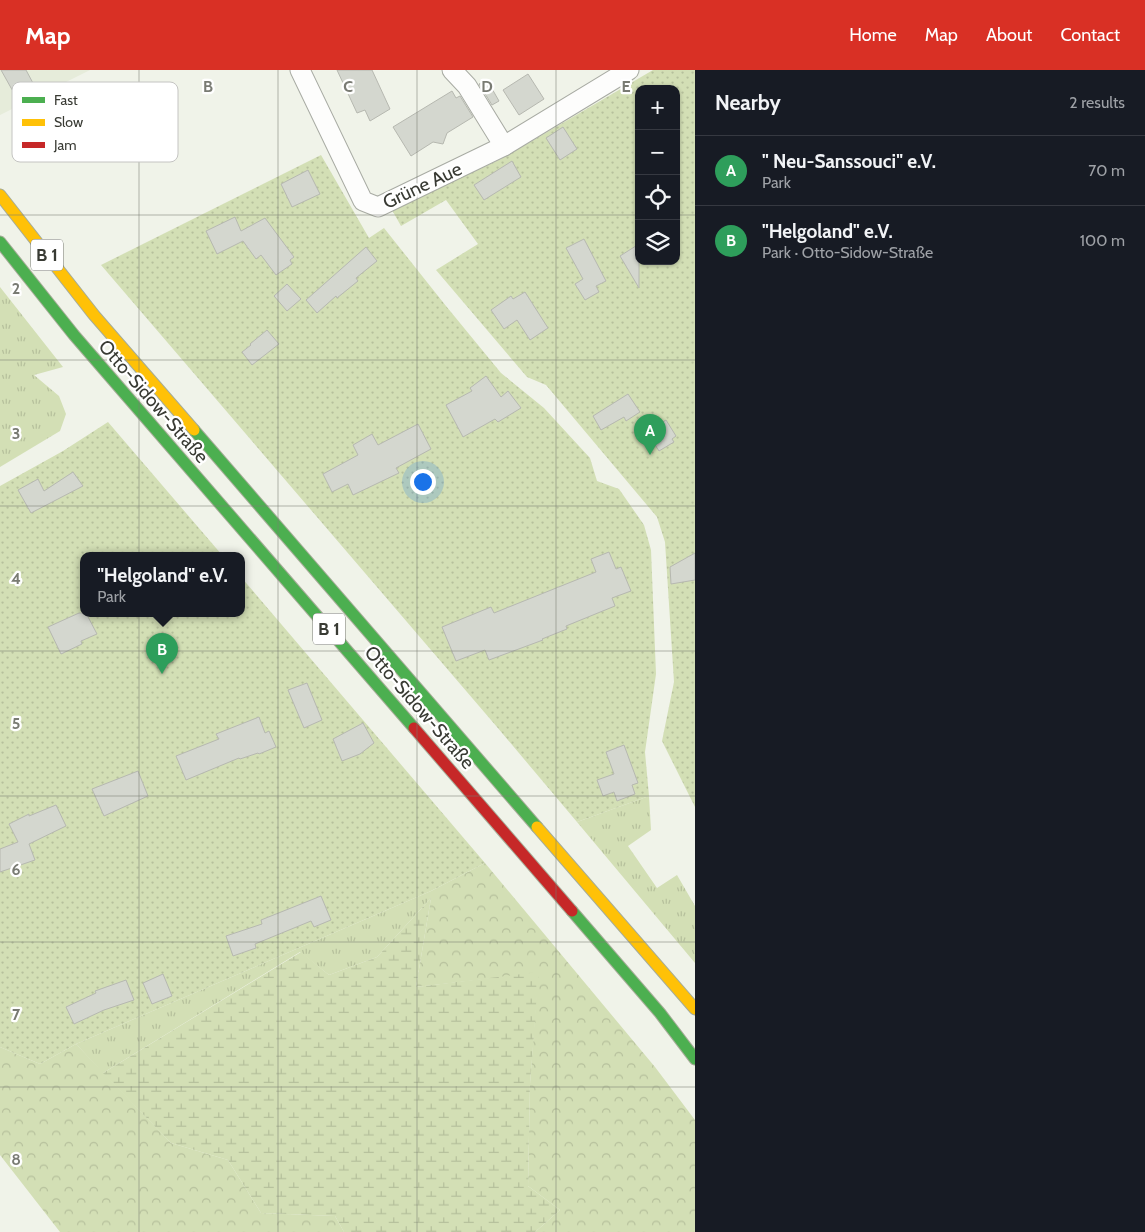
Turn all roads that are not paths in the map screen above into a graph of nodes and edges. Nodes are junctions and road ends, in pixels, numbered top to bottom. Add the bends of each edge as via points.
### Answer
1 (300, 70) edge
2 (452, 70) edge
3 (629, 70) edge
4 (504, 146) junction
5 (0, 195) edge
6 (0, 242) edge
7 (695, 1009) edge
8 (695, 1059) edge

1 - 4 street, Grüne Aue via 363,201 378,207
2 - 4 street via 467,86
3 - 4 street, Grüne Aue
5 - 7 main road, Otto-Sidow-Straße / B 1 via 94,315
6 - 8 main road, Otto-Sidow-Straße / B 1 via 74,335 536,868 660,1013

